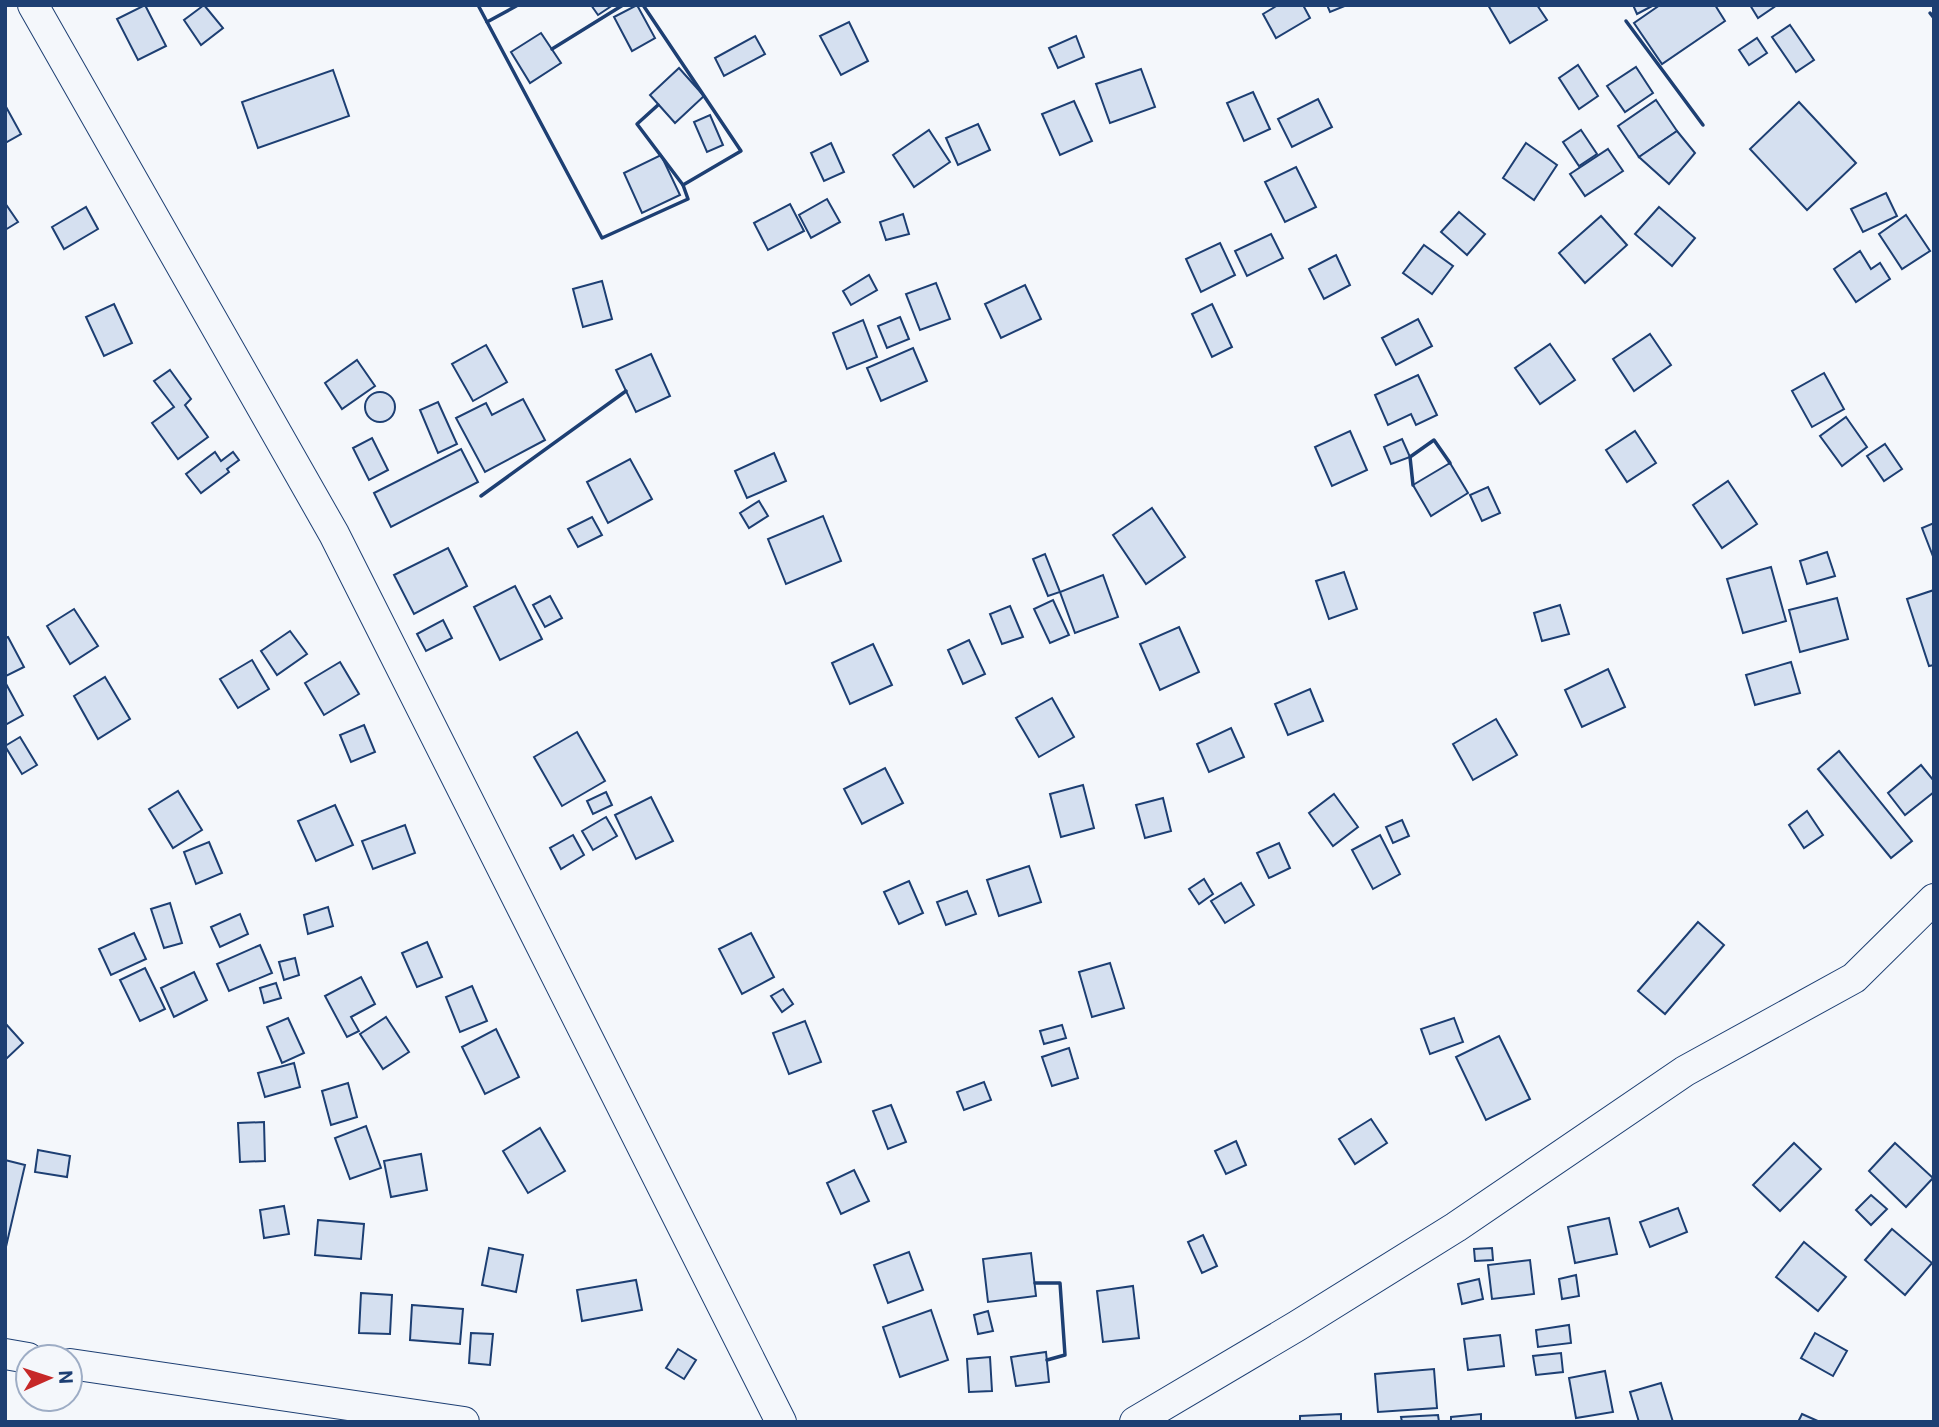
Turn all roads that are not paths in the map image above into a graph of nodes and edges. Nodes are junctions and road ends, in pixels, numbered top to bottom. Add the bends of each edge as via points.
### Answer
1 (33, 5) edge
2 (1934, 899) edge
3 (84, 1366) edge
4 (464, 1422) edge
5 (781, 1422) edge
6 (1135, 1422) edge

1 - 5 street via 334,534
2 - 6 street via 1854,978 1685,1071 1456,1227
3 - 4 street

